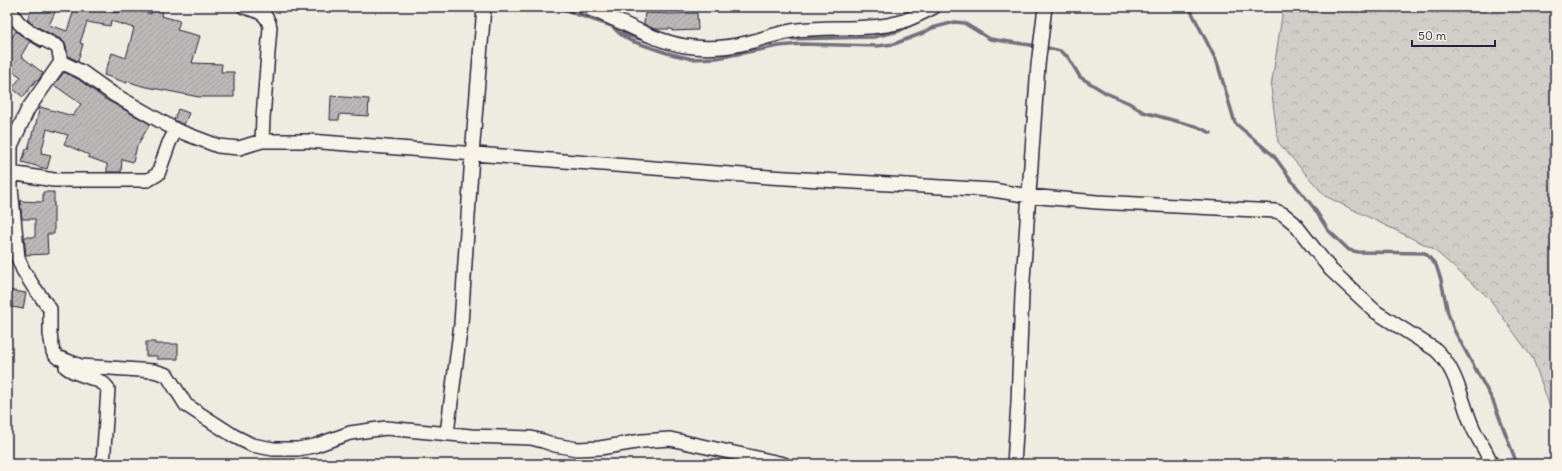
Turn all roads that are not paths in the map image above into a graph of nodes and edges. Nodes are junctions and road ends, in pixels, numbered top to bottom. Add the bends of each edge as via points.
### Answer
1 (244, 7) edge
2 (484, 7) edge
3 (584, 7) edge
4 (934, 7) edge
5 (1045, 7) edge
6 (10, 8) edge
7 (61, 62) junction
8 (176, 130) junction
9 (262, 141) junction
10 (9, 146) edge
11 (472, 155) junction
12 (11, 173) junction
13 (1029, 196) junction
14 (63, 360) junction
15 (447, 433) junction
16 (103, 464) edge
17 (784, 464) edge
18 (1014, 464) edge
19 (1491, 464) edge

1 - 9 street via 262,12 270,27
2 - 11 street
3 - 4 street via 646,34 684,46 709,48 734,46 798,30 873,27 901,22
5 - 13 street
6 - 7 street via 21,25 58,47
7 - 8 street via 82,72 113,94
7 - 10 street via 28,109
8 - 9 street via 227,148 239,148
8 - 12 street via 158,174 148,180 54,180
9 - 11 street via 309,141
10 - 12 street
11 - 13 street via 769,177 993,190
11 - 15 street via 461,324
12 - 14 street via 18,258 32,286 50,309 52,350
13 - 18 street
13 - 19 street via 1097,202 1271,210 1283,214 1294,223 1331,270 1376,312 1436,350 1443,358 1456,378 1470,422
14 - 15 street via 81,366 154,370 167,375 190,409 234,436 263,448 286,450 314,446 350,433 386,428
14 - 16 street via 72,371 106,384 108,389
15 - 17 street via 531,438 577,449 670,439

